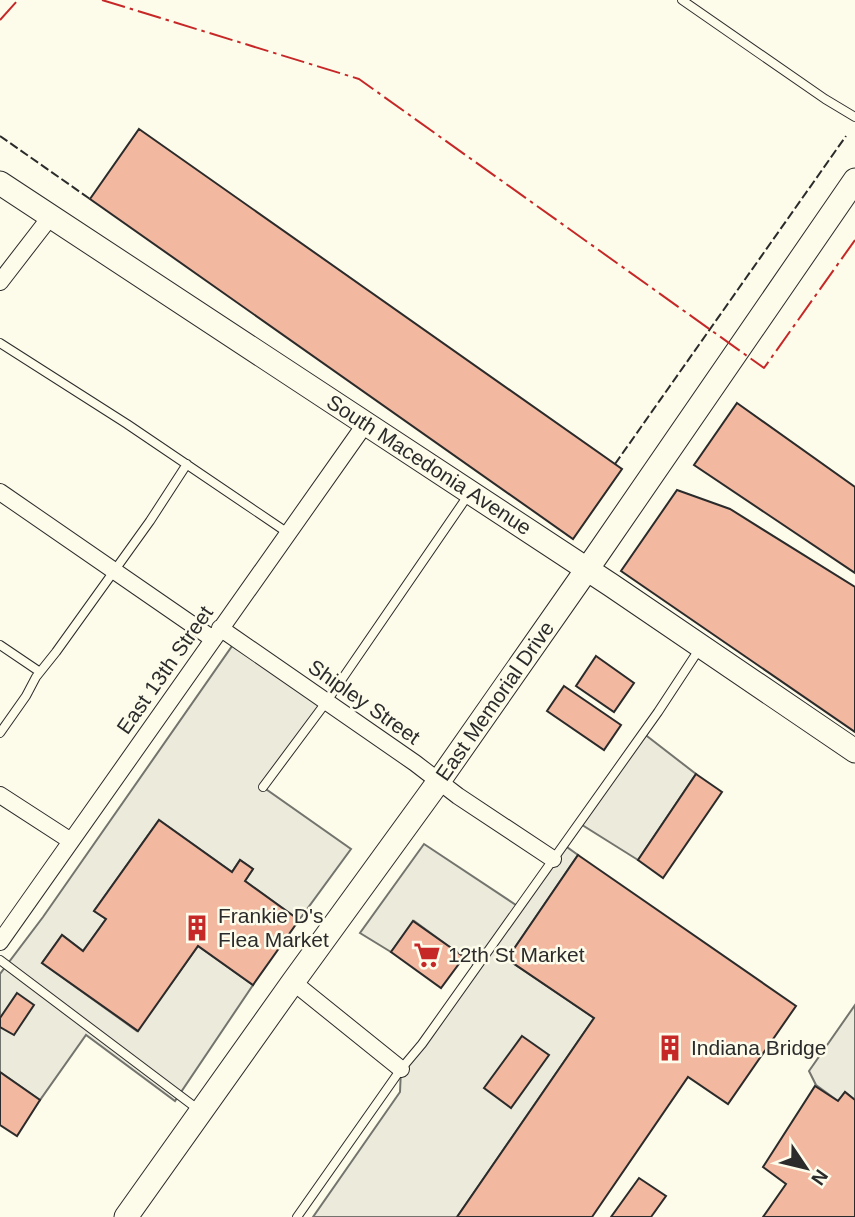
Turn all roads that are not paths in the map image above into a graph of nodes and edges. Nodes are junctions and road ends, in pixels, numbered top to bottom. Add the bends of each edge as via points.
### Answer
1 (682, 0) edge
2 (855, 117) edge
3 (855, 180) edge
4 (0, 183) edge
5 (51, 216) junction
6 (0, 282) edge
7 (0, 343) edge
8 (366, 423) junction
9 (187, 464) junction
10 (0, 492) edge
11 (470, 492) junction
12 (288, 533) junction
13 (587, 569) junction
14 (114, 570) junction
15 (216, 633) junction
16 (0, 645) edge
17 (702, 646) junction
18 (40, 672) junction
19 (327, 701) junction
20 (0, 733) edge
21 (855, 751) edge
22 (439, 781) junction
23 (263, 787) dead end
24 (0, 795) edge
25 (71, 841) junction
26 (553, 859) junction
27 (0, 942) edge
28 (0, 960) edge
29 (293, 982) junction
30 (401, 1069) junction
31 (201, 1111) junction
32 (126, 1217) edge
33 (297, 1217) edge

1 - 2 lane
3 - 13 main road, East Memorial Drive
4 - 5 main road, South Macedonia Avenue
5 - 6 street
5 - 8 main road, South Macedonia Avenue
7 - 9 lane
8 - 11 main road, South Macedonia Avenue
8 - 12 street, East 13th Street
9 - 12 lane
9 - 14 lane
10 - 14 street, Shipley Street
11 - 13 main road, South Macedonia Avenue
11 - 19 lane
12 - 15 street, East 13th Street
13 - 17 main road, South Macedonia Avenue
13 - 22 main road, East Memorial Drive
14 - 15 street, Shipley Street
14 - 18 lane
15 - 19 street, Shipley Street
15 - 25 street, East 13th Street
16 - 18 lane
17 - 21 main road, South Macedonia Avenue
17 - 26 lane
18 - 20 lane
19 - 22 street, Shipley Street
19 - 23 lane
22 - 26 street, Shipley Street
22 - 29 main road, East Memorial Drive
24 - 25 street
25 - 27 street, East 13th Street
26 - 30 lane
28 - 31 lane
29 - 30 street
29 - 31 main road, East Memorial Drive
30 - 33 lane
31 - 32 main road, East Memorial Drive

